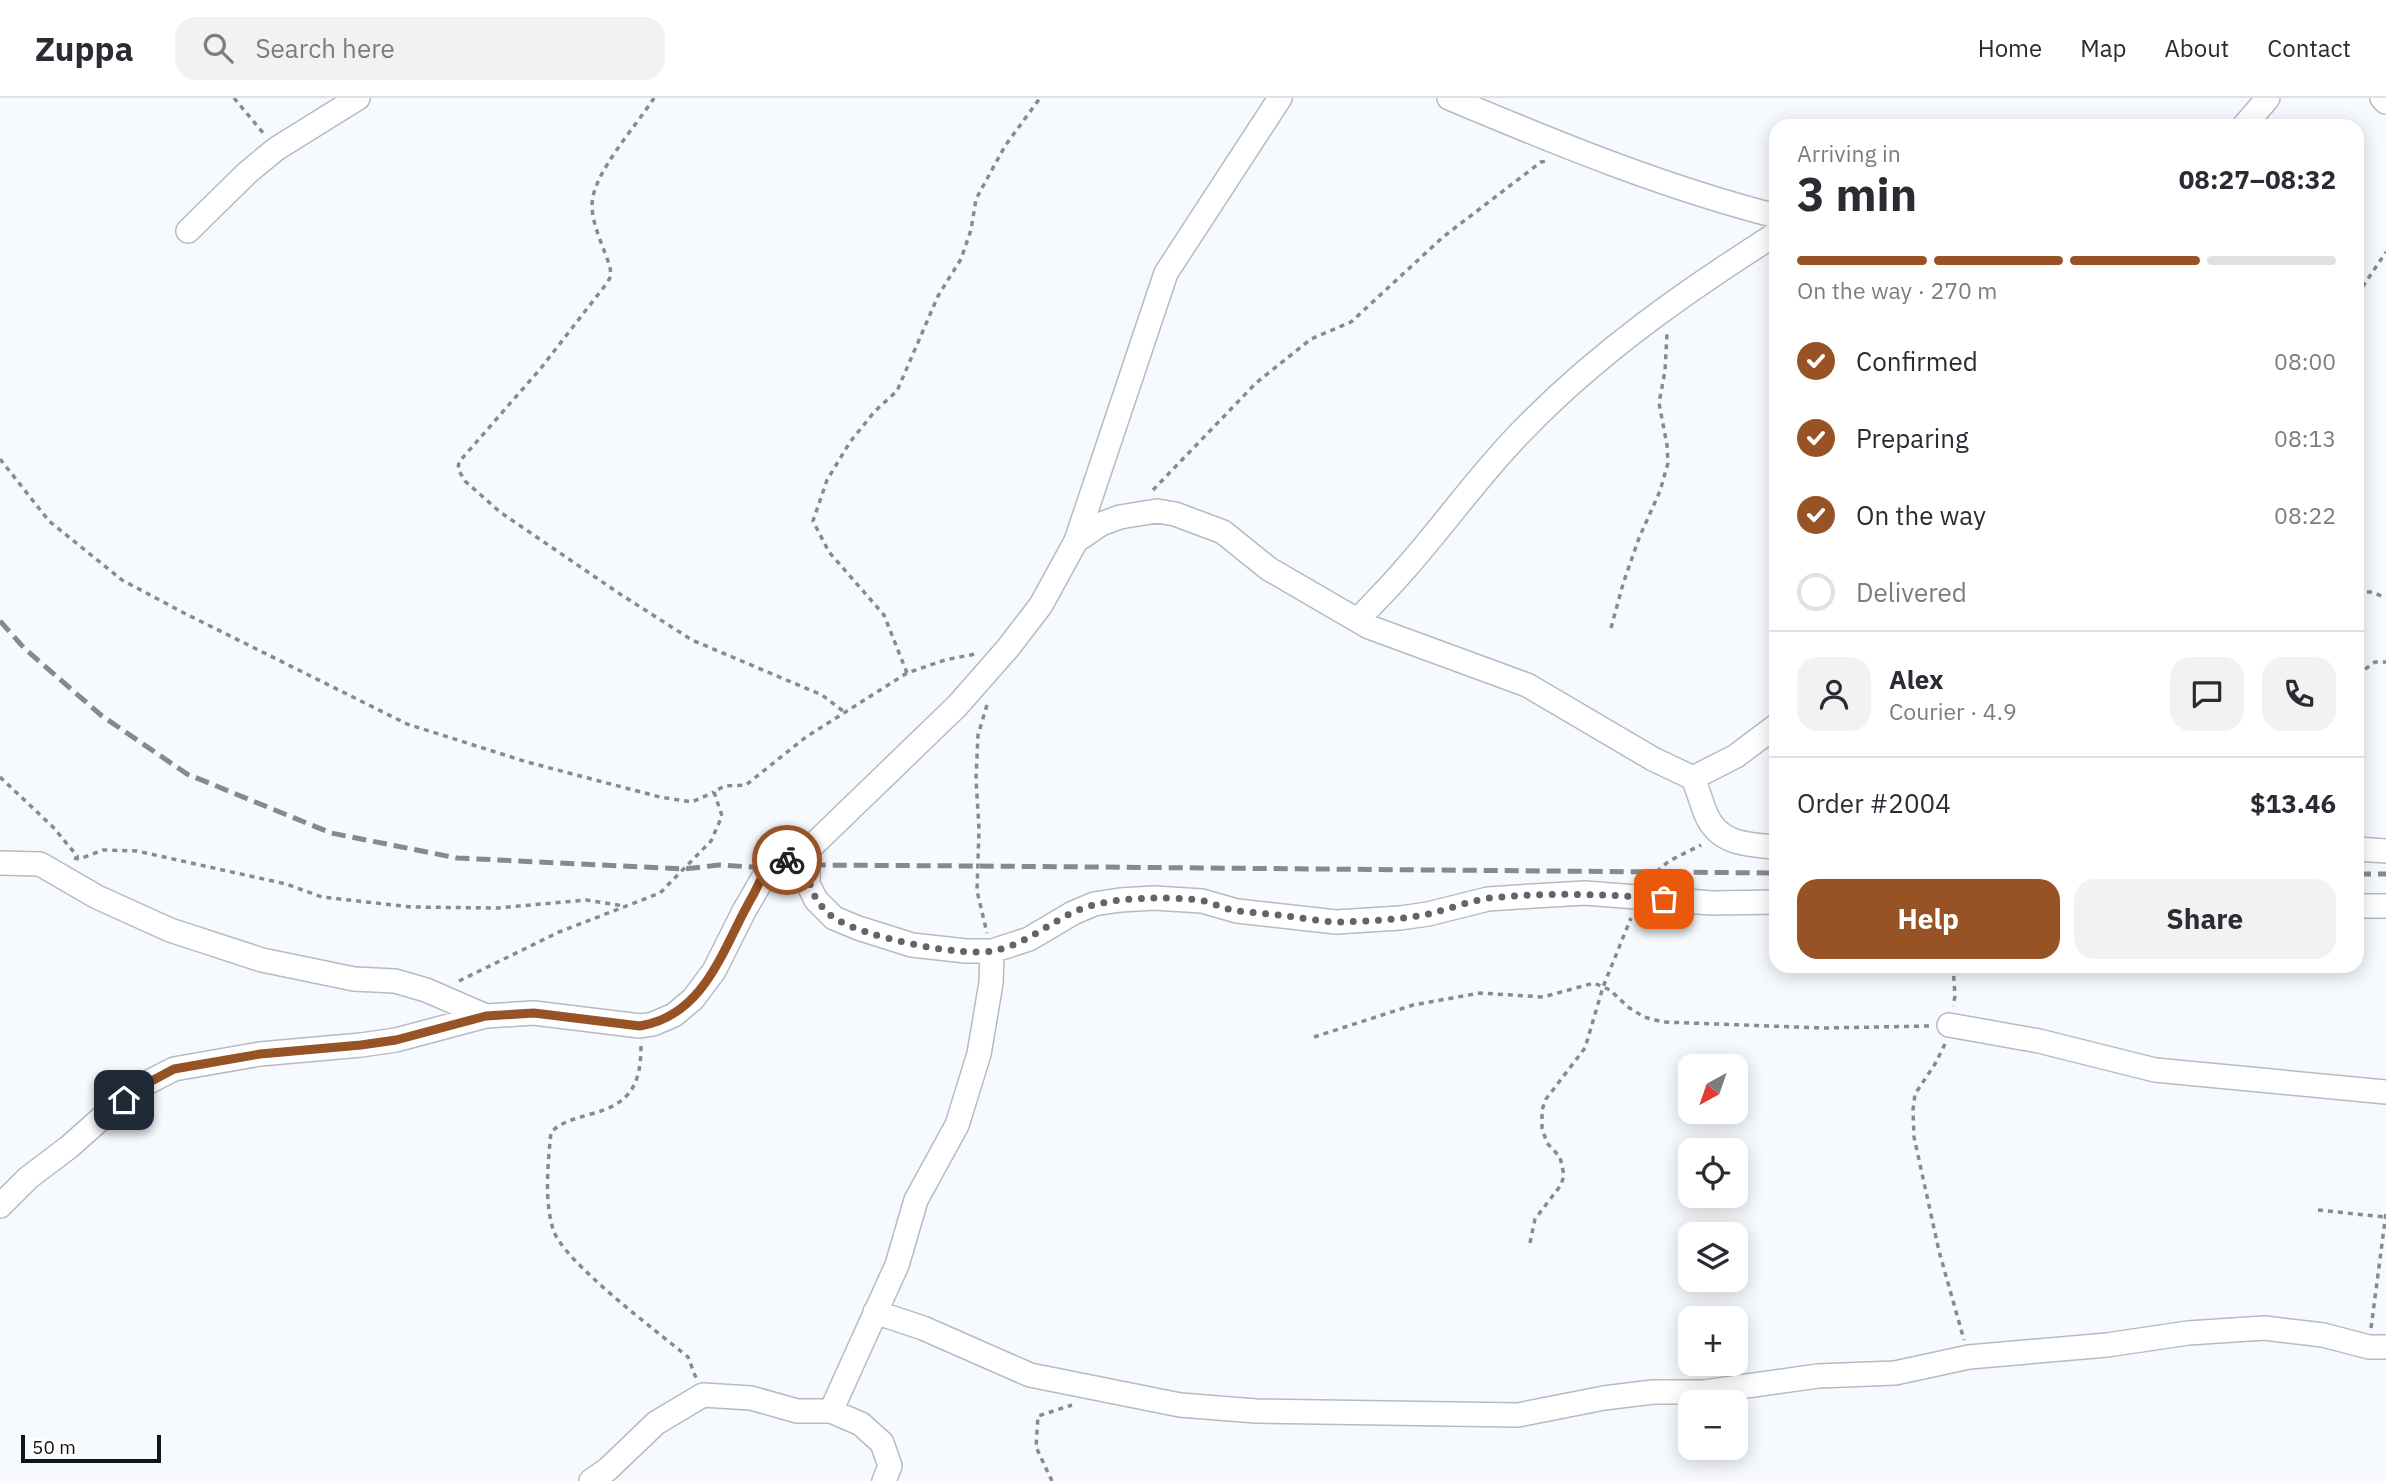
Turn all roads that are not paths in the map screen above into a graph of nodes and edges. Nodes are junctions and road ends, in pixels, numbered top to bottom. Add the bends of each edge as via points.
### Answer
1 (358, 98) edge
2 (1280, 98) edge
3 (1448, 98) edge
4 (2268, 98) edge
5 (2250, 119) edge
6 (1769, 214) edge
7 (188, 232) dead end
8 (1769, 239) edge
9 (1076, 541) junction
10 (1358, 620) junction
11 (1769, 731) edge
12 (1693, 778) junction
13 (1769, 846) edge
14 (810, 848) junction
15 (2364, 849) edge
16 (2386, 850) edge
17 (0, 863) edge
18 (1769, 902) edge
19 (2364, 906) edge
20 (2386, 906) edge
21 (992, 951) junction
22 (486, 1016) junction
23 (1949, 1025) road end
24 (2386, 1092) edge
25 (0, 1206) edge
26 (875, 1312) junction
27 (2377, 1347) edge
28 (831, 1411) junction
29 (591, 1481) edge
30 (884, 1481) edge

1 - 7 street via 276,149
2 - 9 street via 1166,273
3 - 6 street via 1652,180
4 - 5 street
8 - 10 street via 1667,306 1590,366 1471,487
9 - 10 street via 1120,517 1157,511 1175,514 1223,532 1269,569
9 - 14 street via 1041,605 1008,648 957,706
10 - 12 street via 1527,685
11 - 12 street via 1736,756
12 - 13 street via 1706,816 1719,835 1738,843
14 - 21 street via 808,884 834,918 912,944
14 - 22 street via 769,868 714,971 674,1015 640,1026 534,1013
15 - 16 street
17 - 22 street via 40,864 97,897 170,930 262,960 354,979 395,981
18 - 21 street via 1712,903 1585,893 1488,898 1428,914 1336,922 1237,911 1202,901 1120,900 1083,908 1029,939
19 - 20 street
21 - 26 street via 979,1054 957,1125 916,1200 897,1265
22 - 25 street via 396,1040 260,1054 174,1069 105,1115
23 - 24 street via 2039,1041 2155,1070
26 - 27 street via 1030,1375 1180,1405 1256,1411 1518,1415 1616,1396 1895,1373 1969,1357 2264,1328
26 - 28 street
28 - 29 street via 797,1411 751,1398 703,1395 656,1423
28 - 30 street via 861,1424 882,1443 890,1466

